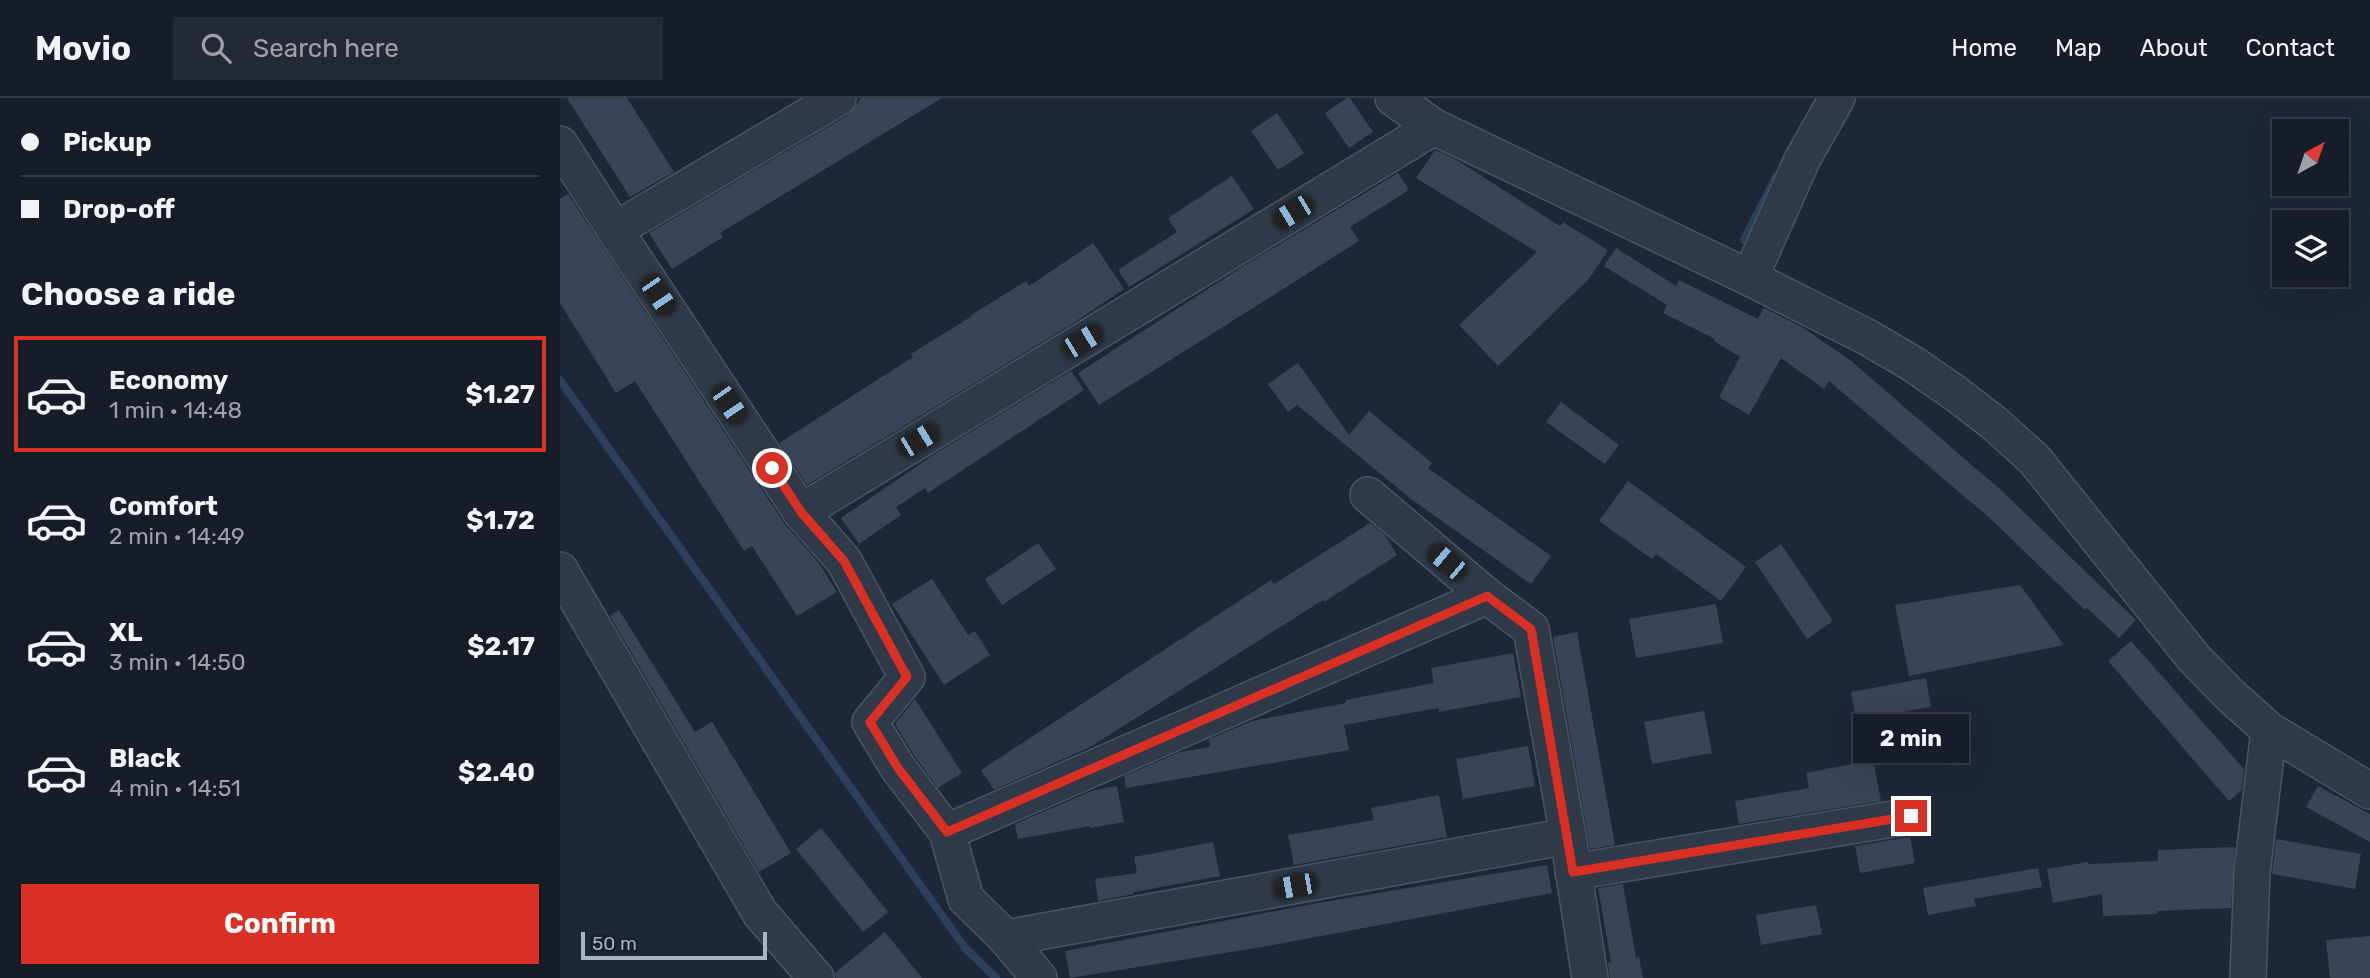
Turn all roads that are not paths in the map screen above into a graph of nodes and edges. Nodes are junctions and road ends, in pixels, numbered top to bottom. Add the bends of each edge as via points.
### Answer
1 (838, 98) edge
2 (1393, 98) edge
3 (1837, 98) edge
4 (1434, 127) junction
5 (560, 144) edge
6 (615, 230) junction
7 (1750, 278) junction
8 (1368, 495) dead end
9 (801, 512) junction
10 (560, 570) edge
11 (1487, 596) junction
12 (2269, 730) junction
13 (2370, 791) edge
14 (1911, 816) dead end
15 (947, 832) junction
16 (1568, 836) junction
17 (1573, 872) junction
18 (1006, 939) junction
19 (816, 978) edge
20 (1039, 978) edge
21 (1590, 978) edge
22 (2248, 978) edge

1 - 6 street
2 - 4 street
3 - 7 street via 1802,160
4 - 7 street
4 - 9 street
5 - 6 street
6 - 9 street
7 - 12 street via 1913,364 1994,423 2034,459 2193,657
8 - 11 street
9 - 15 street via 844,561 907,677 870,722
10 - 19 street via 760,913
11 - 15 street
11 - 16 street via 1531,629
12 - 13 street
12 - 22 street via 2252,873
14 - 17 street
15 - 18 street via 966,899
16 - 17 street
16 - 18 street
17 - 21 street
18 - 20 street

